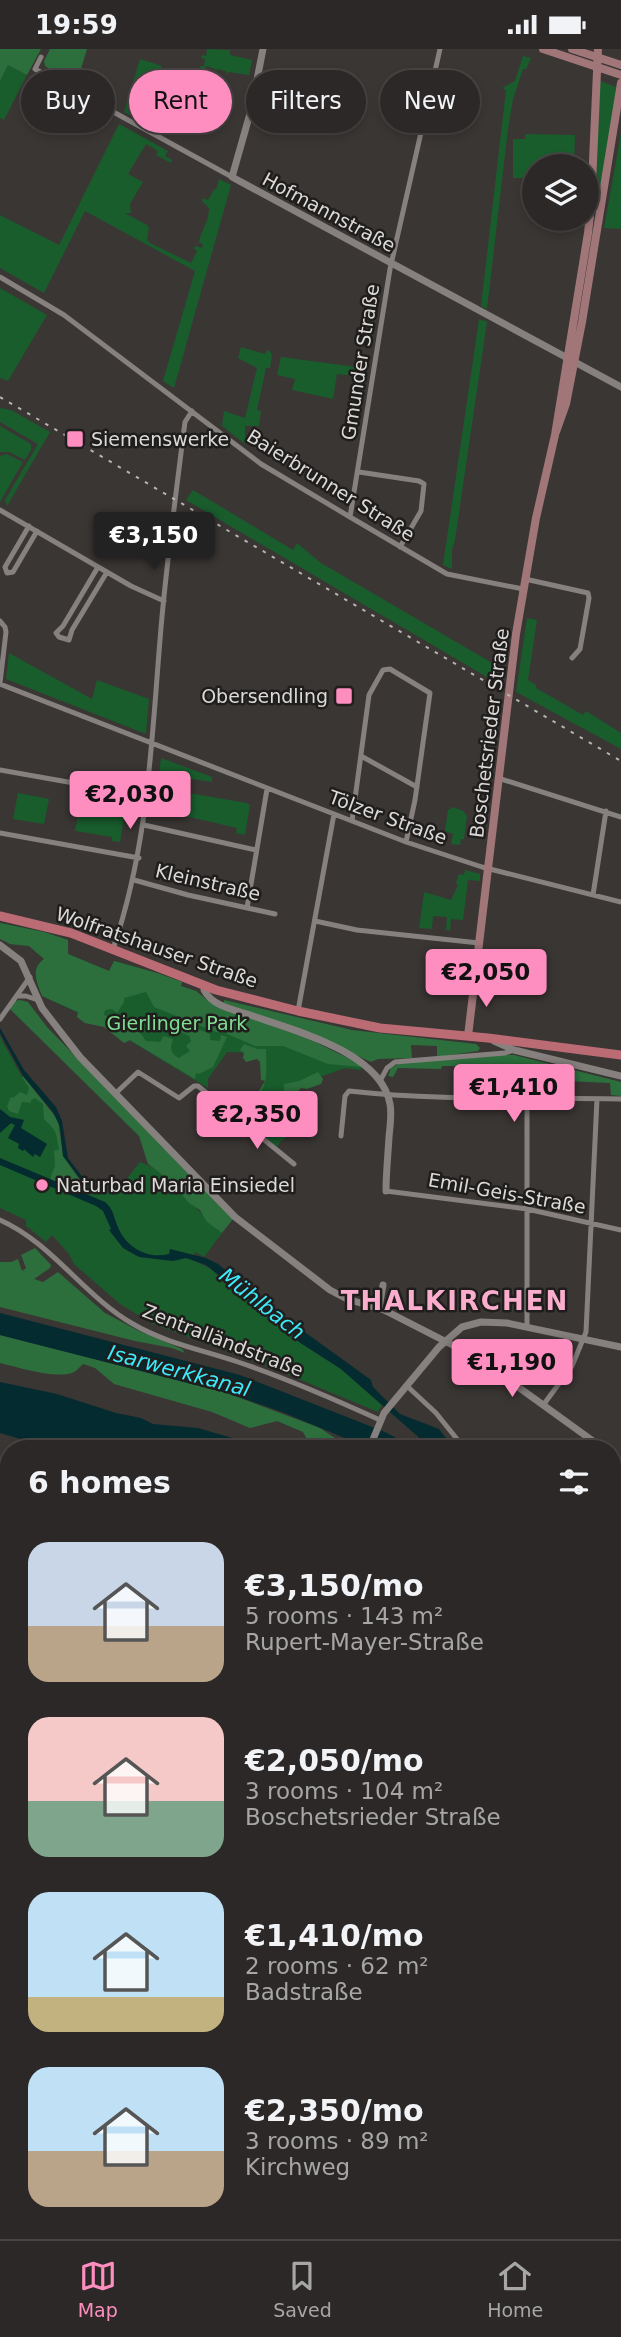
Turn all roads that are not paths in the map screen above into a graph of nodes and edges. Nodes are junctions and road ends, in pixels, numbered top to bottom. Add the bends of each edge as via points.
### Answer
1 (263, 49) edge
2 (440, 49) edge
3 (543, 49) edge
4 (572, 49) edge
5 (598, 53) edge
6 (41, 57) dead end
7 (621, 65) edge
8 (597, 67) junction
9 (621, 75) edge
10 (621, 83) edge
11 (232, 177) junction
12 (391, 264) junction
13 (0, 277) edge
14 (570, 361) junction
15 (621, 387) edge
16 (192, 411) junction
17 (359, 472) junction
18 (0, 510) edge
19 (350, 517) junction
20 (29, 526) junction
21 (37, 531) junction
22 (400, 547) junction
23 (98, 567) junction
24 (107, 572) junction
25 (525, 579) junction
26 (523, 589) junction
27 (163, 601) junction
28 (0, 621) edge
29 (572, 658) dead end
30 (0, 683) edge
31 (151, 743) junction
32 (361, 756) junction
33 (0, 770) edge
34 (498, 778) junction
35 (416, 787) junction
36 (267, 789) junction
37 (147, 796) junction
38 (606, 811) junction
39 (334, 814) junction
40 (621, 817) edge
41 (352, 821) junction
42 (144, 825) junction
43 (0, 833) edge
44 (406, 842) junction
45 (256, 850) junction
46 (139, 858) junction
47 (488, 869) junction
48 (134, 880) junction
49 (593, 895) junction
50 (621, 902) edge
51 (247, 908) junction
52 (275, 914) dead end
53 (0, 916) edge
54 (314, 921) junction
55 (479, 943) junction
56 (0, 945) edge
57 (113, 950) junction
58 (29, 975) junction
59 (205, 986) junction
60 (18, 996) junction
61 (38, 1000) junction
62 (298, 1011) junction
63 (0, 1019) edge
64 (468, 1036) junction
65 (486, 1038) junction
66 (514, 1050) junction
67 (621, 1055) edge
68 (621, 1076) edge
69 (380, 1081) junction
70 (116, 1093) junction
71 (388, 1096) junction
72 (527, 1098) junction
73 (597, 1099) junction
74 (621, 1100) edge
75 (341, 1136) dead end
76 (294, 1164) dead end
77 (386, 1191) joint
78 (527, 1209) junction
79 (0, 1220) edge
80 (592, 1224) junction
81 (621, 1230) edge
82 (383, 1285) dead end
83 (379, 1308) junction
84 (527, 1326) junction
85 (584, 1339) junction
86 (446, 1341) junction
87 (621, 1347) edge
88 (407, 1386) junction
89 (544, 1404) junction
90 (381, 1420) junction
91 (373, 1440) edge
92 (457, 1440) edge
93 (592, 1440) edge

1 - 11 street
2 - 12 street, Gmunder Straße
3 - 8 main road
4 - 5 main road
5 - 7 main road
5 - 8 main road, Boschetsrieder Straße
6 - 11 street, Hofmannstraße via 35,69
8 - 9 main road
8 - 14 main road, Boschetsrieder Straße via 591,206
10 - 14 main road, Boschetsrieder Straße
11 - 12 street, Hofmannstraße
12 - 14 street, Hofmannstraße
12 - 17 street, Gmunder Straße
13 - 16 street, Baierbrunner Straße via 64,315
14 - 15 street, Hofmannstraße
14 - 25 main road, Boschetsrieder Straße
16 - 19 street, Baierbrunner Straße via 261,464
16 - 27 street via 185,422
17 - 19 street, Gmunder Straße
17 - 22 street via 424,484 421,511
18 - 20 street
19 - 22 street, Baierbrunner Straße
20 - 21 street
20 - 21 street via 5,567 7,573 13,572
21 - 23 street
22 - 26 street, Baierbrunner Straße via 450,575
23 - 24 street
23 - 24 street via 56,633 59,637 69,640
24 - 27 street
25 - 26 main road, Boschetsrieder Straße
25 - 29 street via 587,593 580,649
26 - 34 main road, Boschetsrieder Straße
27 - 31 street
28 - 30 street via 5,627
30 - 31 street, Tölzer Straße
31 - 36 street, Tölzer Straße
31 - 37 street
32 - 35 street
32 - 35 street via 369,695 386,668 430,693
32 - 41 street
33 - 37 street
34 - 38 street
34 - 47 main road, Boschetsrieder Straße
35 - 44 street
36 - 39 street, Tölzer Straße
36 - 45 street
37 - 42 street
38 - 40 street
38 - 49 street
39 - 41 street, Tölzer Straße
39 - 54 street
41 - 44 street, Tölzer Straße
42 - 45 street
42 - 46 street
43 - 46 street
44 - 47 street, Tölzer Straße
45 - 51 street
46 - 48 street
47 - 49 street, Tölzer Straße
47 - 55 main road, Boschetsrieder Straße
48 - 51 street, Kleinstraße
48 - 57 street
49 - 50 street, Tölzer Straße
51 - 52 street, Kleinstraße
53 - 57 main road, Wolfratshauser Straße via 55,928
54 - 55 street
54 - 62 street
55 - 64 main road, Boschetsrieder Straße
56 - 58 street via 21,961
57 - 59 main road, Wolfratshauser Straße
58 - 60 street
58 - 61 street
59 - 62 main road, Wolfratshauser Straße
59 - 69 street via 208,997 224,1007 346,1053
60 - 61 street
60 - 63 street
61 - 70 street via 80,1057
62 - 64 main road, Wolfratshauser Straße via 380,1028
64 - 65 main road, Wolfratshauser Straße
65 - 66 street
65 - 67 main road, Wolfratshauser Straße
66 - 68 street
66 - 69 street via 395,1062
69 - 71 street
70 - 76 street via 138,1072 179,1097 198,1086
70 - 83 street via 235,1217 330,1290
71 - 72 street
71 - 75 street via 346,1092
71 - 77 street
72 - 73 street
72 - 78 street
73 - 74 street
73 - 80 street
77 - 78 street, Emil-Geis-Straße
78 - 80 street, Emil-Geis-Straße
78 - 84 street
79 - 90 street, Zentralländstraße via 23,1231 101,1302 134,1325
80 - 81 street, Emil-Geis-Straße
80 - 85 street
82 - 83 street
83 - 86 street
84 - 85 street
84 - 86 street via 476,1323 462,1327
85 - 87 street
85 - 89 street via 572,1366
86 - 88 street
86 - 89 street
88 - 90 street
88 - 92 street
89 - 93 street
90 - 91 street

